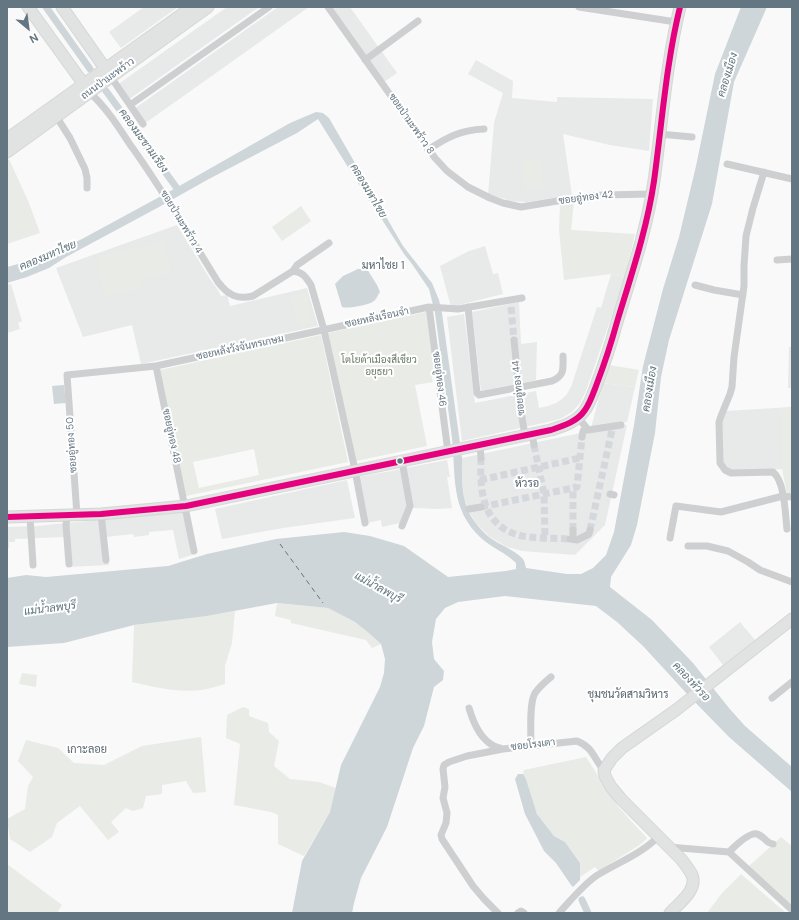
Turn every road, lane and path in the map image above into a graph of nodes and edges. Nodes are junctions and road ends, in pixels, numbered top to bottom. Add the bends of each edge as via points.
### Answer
1 (28, 7) edge
2 (62, 7) edge
3 (192, 7) edge
4 (208, 7) edge
5 (269, 7) edge
6 (328, 7) edge
7 (579, 7) edge
8 (680, 7) edge
9 (418, 21) dead end
10 (676, 22) junction
11 (365, 60) junction
12 (108, 73) junction
13 (86, 88) junction
14 (130, 105) junction
15 (56, 116) junction
16 (143, 124) dead end
17 (484, 129) dead end
18 (659, 134) junction
19 (692, 137) dead end
20 (7, 140) edge
21 (428, 150) junction
22 (7, 152) edge
23 (727, 164) dead end
24 (764, 172) junction
25 (792, 179) edge
26 (87, 188) dead end
27 (651, 194) junction
28 (521, 207) joint
29 (329, 243) dead end
30 (792, 259) edge
31 (777, 260) dead end
32 (293, 271) junction
33 (695, 285) dead end
34 (743, 295) junction
35 (522, 298) dead end
36 (431, 307) junction
37 (468, 308) junction
38 (324, 330) junction
39 (514, 340) tunnel mouth
40 (563, 356) dead end
41 (156, 366) junction
42 (67, 375) joint
43 (519, 388) junction
44 (578, 417) junction
45 (621, 425) dead end
46 (586, 428) junction
47 (528, 435) junction
48 (582, 437) tunnel mouth
49 (480, 445) junction
50 (534, 446) tunnel mouth
51 (454, 451) junction
52 (481, 458) tunnel mouth
53 (402, 461) junction
54 (355, 470) junction
55 (784, 496) junction
56 (792, 497) edge
57 (186, 506) junction
58 (481, 507) tunnel mouth
59 (469, 509) dead end
60 (101, 514) junction
61 (72, 516) junction
62 (7, 517) edge
63 (30, 517) junction
64 (365, 523) dead end
65 (402, 526) dead end
66 (787, 529) dead end
67 (573, 530) tunnel mouth
68 (590, 530) dead end
69 (670, 538) dead end
70 (688, 546) dead end
71 (194, 551) dead end
72 (106, 560) dead end
73 (69, 564) dead end
74 (33, 565) dead end
75 (792, 582) edge
76 (792, 619) edge
77 (551, 677) dead end
78 (792, 682) edge
79 (772, 698) dead end
80 (469, 708) dead end
81 (530, 746) junction
82 (503, 749) junction
83 (604, 770) junction
84 (658, 837) junction
85 (773, 844) dead end
86 (668, 847) junction
87 (728, 852) junction
88 (792, 910) edge
89 (498, 913) edge
90 (518, 913) edge
91 (524, 913) edge
92 (559, 913) edge
93 (670, 913) edge

1 - 13 main road
2 - 12 main road
3 - 12 main road, ถนนป่ามะพร้าว
4 - 12 main road, ถนนป่ามะพร้าว
5 - 14 street
6 - 11 street, ซอยป่ามะพร้าว 8
7 - 10 street
8 - 10 main road
9 - 11 street
10 - 18 main road
11 - 21 street, ซอยป่ามะพร้าว 8
12 - 13 main road, ถนนป่ามะพร้าว
12 - 14 street
13 - 15 main road, ถนนป่ามะพร้าว
13 - 20 main road, ถนนป่ามะพร้าว
13 - 32 street, ซอยป่ามะพร้าว 4 via 141,159 226,292 238,297 253,296
14 - 16 street
15 - 22 main road, ถนนป่ามะพร้าว
15 - 26 street via 84,165
17 - 21 street via 465,131 443,140
18 - 19 street
18 - 27 main road
21 - 28 street, ซอยป่ามะพร้าว 8 via 447,171 468,187 503,203
23 - 24 street
24 - 25 street
24 - 34 street via 746,236
27 - 28 street, ซอยอู่ทอง 42 via 580,197
27 - 44 main road via 642,237 601,374 590,400
29 - 32 street, ซอยป่ามะพร้าว 4 via 297,265
30 - 31 street
32 - 38 street via 304,275 311,285
33 - 34 street
34 - 55 street via 732,387 719,422 720,463 731,474 773,472
35 - 37 street, ซอยหลังเรือนจำ via 510,303
36 - 37 street, ซอยหลังเรือนจำ
36 - 38 street, ซอยหลังเรือนจำ
36 - 51 street, ซอยอู่ทอง 46
37 - 43 street via 478,394
38 - 41 street, ซอยหลังวังจันทรเกษม
38 - 54 street
39 - 43 street, ซอยอู่ทอง 44
40 - 43 street via 563,372 559,378
41 - 42 street, ซอยหลังวังจันทรเกษม
41 - 57 street, ซอยอู่ทอง 48
42 - 61 street, ซอยอู่ทอง 50
43 - 47 street, ซอยอู่ทอง 44 via 521,411
44 - 46 street
44 - 47 main road via 566,425
45 - 46 street via 612,428
46 - 48 street
47 - 49 main road
47 - 50 street, ซอยอู่ทอง 44
49 - 51 main road
49 - 52 street
51 - 53 main road
53 - 54 main road
53 - 65 street via 410,506
54 - 57 main road
54 - 64 street
55 - 56 street
55 - 66 street
55 - 69 street via 721,512 676,506
57 - 60 main road
57 - 71 street, ซอยอู่ทอง 48
58 - 59 street
60 - 61 main road
60 - 72 street
61 - 63 main road
61 - 73 street, ซอยอู่ทอง 50 via 66,524
62 - 63 main road
63 - 74 street
67 - 68 street via 571,539 577,540 589,534
70 - 75 street via 707,546 728,551 760,570
76 - 83 main road via 676,710 622,748
77 - 81 street via 534,694
78 - 79 street
80 - 82 street, ซอยโรงเตา via 476,726 486,740 493,746
81 - 82 street, ซอยโรงเตา
81 - 83 street, ซอยโรงเตา via 577,741 590,748
82 - 89 street via 466,756 449,762 443,769 443,798 447,812 442,839 472,886
83 - 84 main road via 611,787
84 - 86 main road
84 - 92 street via 646,848 595,877 579,890
85 - 87 street via 754,834
86 - 87 street
86 - 93 main road via 681,859 693,876 691,890
87 - 88 street
90 - 91 street

